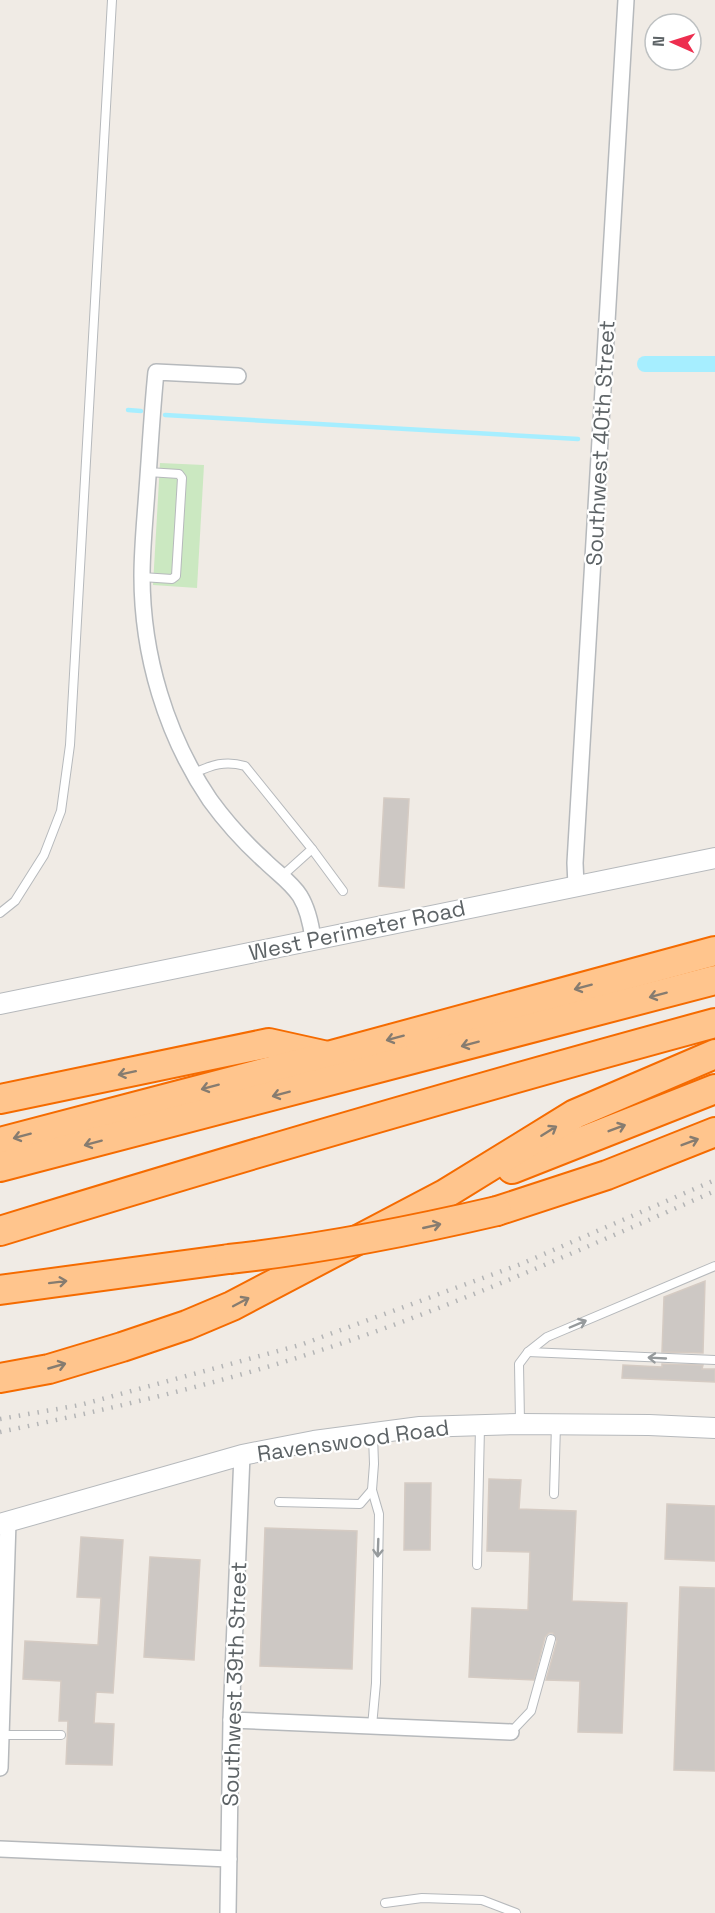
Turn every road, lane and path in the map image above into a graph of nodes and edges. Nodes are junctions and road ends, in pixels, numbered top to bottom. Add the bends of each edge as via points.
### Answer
1 (112, 0) edge
2 (626, 0) edge
3 (238, 376) dead end
4 (148, 472) junction
5 (142, 577) junction
6 (194, 773) junction
7 (312, 849) junction
8 (715, 858) edge
9 (282, 876) junction
10 (576, 886) junction
11 (343, 891) dead end
12 (0, 913) edge
13 (313, 939) junction
14 (715, 951) edge
15 (715, 980) edge
16 (0, 1004) edge
17 (715, 1011) edge
18 (715, 1023) edge
19 (715, 1054) edge
20 (328, 1056) junction
21 (715, 1089) edge
22 (0, 1099) edge
23 (715, 1132) edge
24 (0, 1142) edge
25 (0, 1167) edge
26 (445, 1194) junction
27 (0, 1217) edge
28 (0, 1231) edge
29 (715, 1266) edge
30 (0, 1290) edge
31 (528, 1352) junction
32 (715, 1360) edge
33 (0, 1378) edge
34 (520, 1424) junction
35 (556, 1424) junction
36 (480, 1425) junction
37 (715, 1428) edge
38 (373, 1434) junction
39 (242, 1455) junction
40 (372, 1490) junction
41 (554, 1494) dead end
42 (279, 1502) dead end
43 (4, 1523) edge
44 (477, 1564) dead end
45 (551, 1639) dead end
46 (231, 1720) junction
47 (372, 1726) junction
48 (511, 1732) joint
49 (1, 1735) edge
50 (61, 1735) dead end
51 (0, 1768) edge
52 (0, 1849) edge
53 (229, 1859) junction
54 (385, 1904) dead end
55 (228, 1913) edge
56 (516, 1913) edge

1 - 12 lane via 70,734 61,811 44,855 15,901
2 - 10 street, Southwest 40th Street
3 - 4 street via 156,372
4 - 5 street
4 - 5 lane via 179,474 182,478 180,522 176,576
5 - 6 street via 154,676
6 - 7 lane via 218,763 245,766
6 - 9 street via 228,822
7 - 9 lane
7 - 11 lane
8 - 10 street, West Perimeter Road
9 - 13 street via 303,902
10 - 13 street, West Perimeter Road
13 - 16 street, West Perimeter Road
14 -> 20 highway
15 -> 25 highway
17 - 27 highway via 242,1144
18 - 28 highway via 256,1153
26 -> 19 highway via 575,1114
20 -> 22 highway via 269,1042
20 -> 24 highway
26 -> 21 highway
30 -> 23 highway, bridge via 397,1234 496,1211
33 -> 26 highway via 49,1369 196,1322
31 -> 29 lane via 547,1336
32 -> 31 lane
31 - 34 lane via 519,1364
34 - 35 street, Ravenswood Road
34 - 36 street, Ravenswood Road
35 - 37 street, Ravenswood Road
35 - 41 lane
36 - 38 street, Ravenswood Road via 420,1427
36 - 44 lane
38 - 39 street, Ravenswood Road
38 - 40 lane
39 - 43 street, Ravenswood Road
39 - 46 street, Southwest 39th Street
40 - 42 lane via 360,1504
40 -> 47 lane via 379,1514
43 - 49 street
45 - 48 lane via 531,1712
46 - 47 street
46 - 53 street, Southwest 39th Street
47 - 48 street
49 - 50 lane
49 - 51 street
52 - 53 street
53 - 55 street, Southwest 39th Street
54 - 56 lane via 422,1898 482,1900

